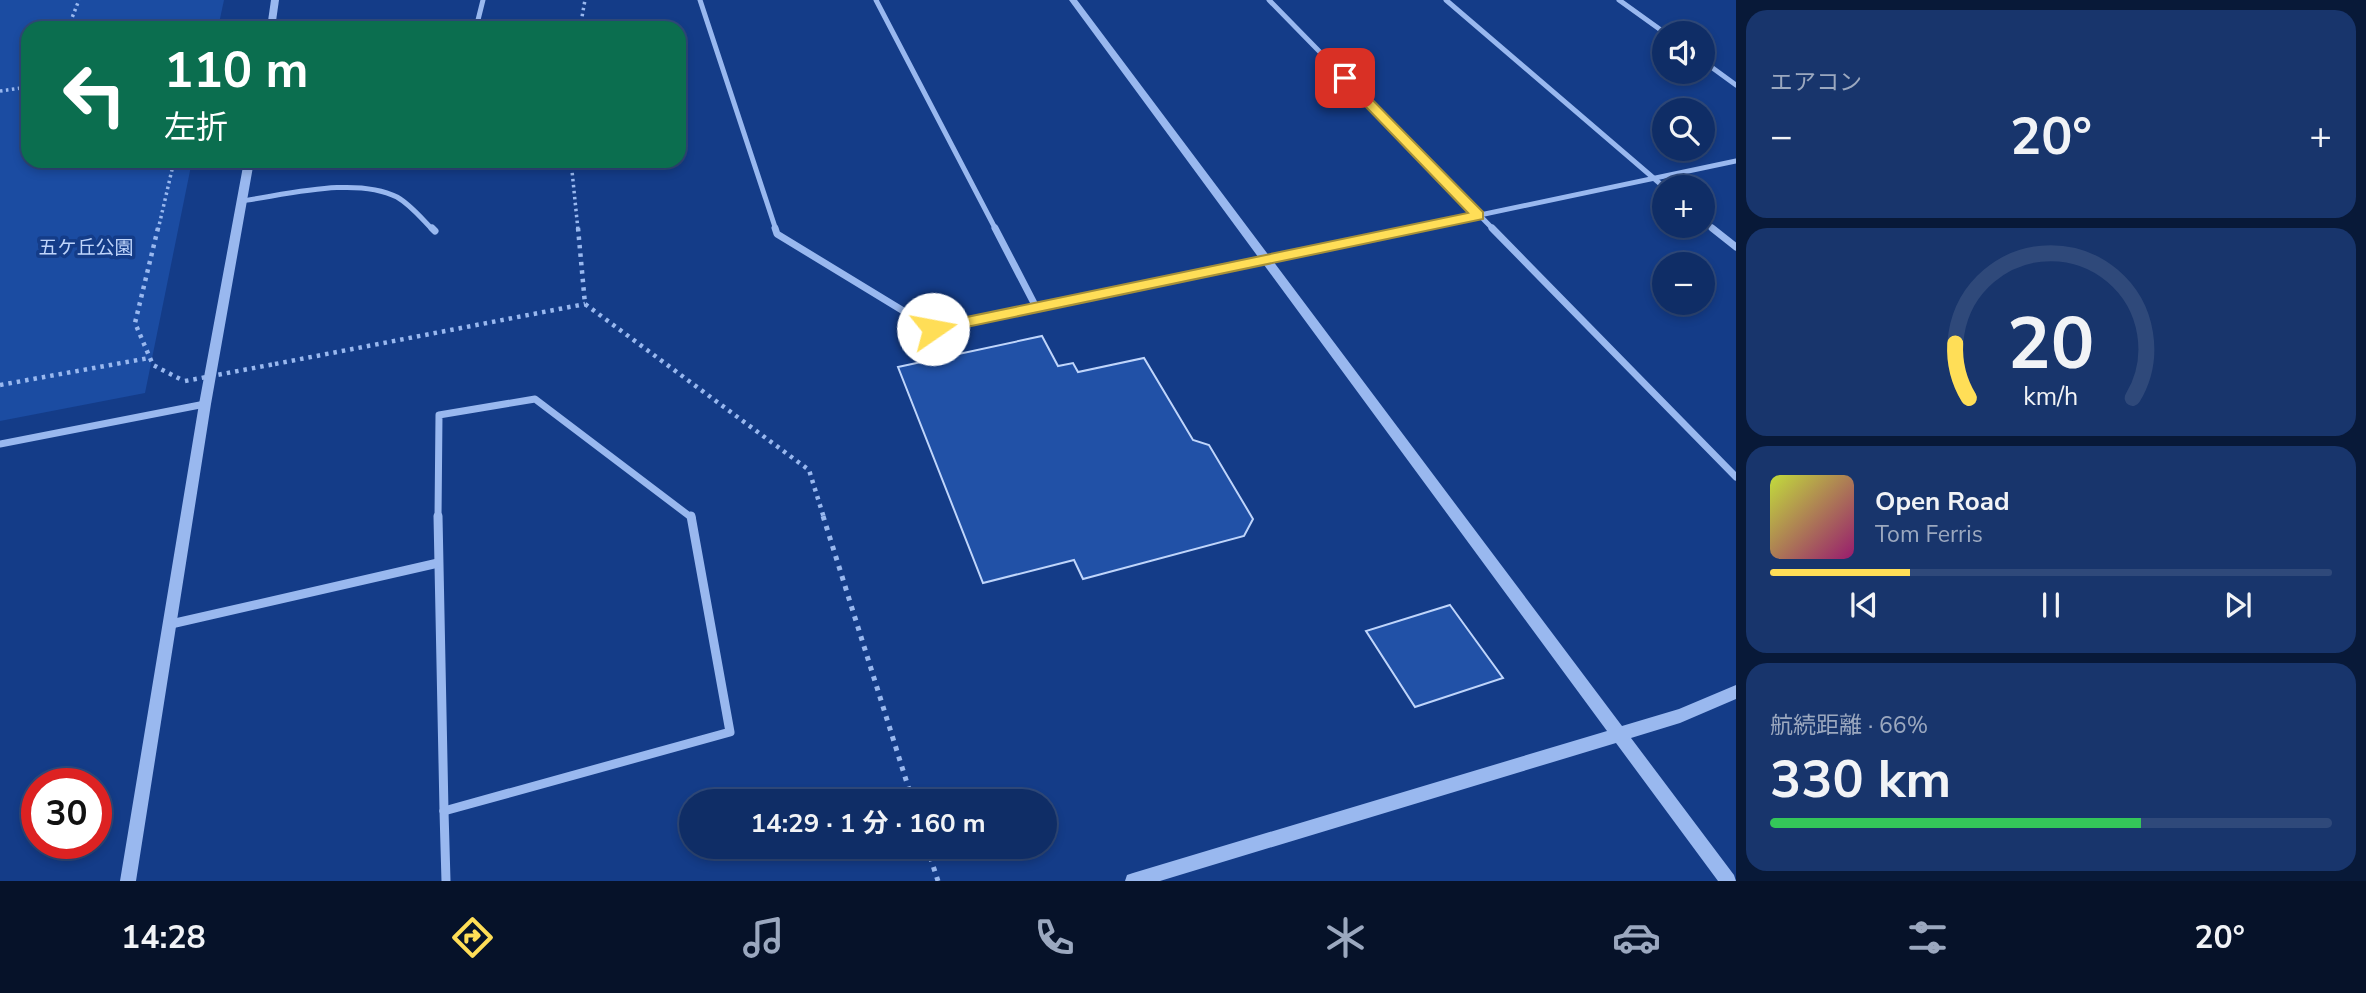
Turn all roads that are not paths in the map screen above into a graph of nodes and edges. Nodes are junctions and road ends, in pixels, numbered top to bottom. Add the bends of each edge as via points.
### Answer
1 (275, 0) edge
2 (483, 0) edge
3 (701, 0) edge
4 (876, 0) edge
5 (1073, 0) edge
6 (1269, 0) edge
7 (1446, 0) edge
8 (1619, 0) edge
9 (272, 21) edge
10 (478, 21) edge
11 (1652, 24) edge
12 (1715, 70) edge
13 (1736, 85) edge
14 (1736, 161) edge
15 (248, 168) edge
16 (1672, 175) edge
17 (1652, 177) edge
18 (1652, 179) edge
19 (241, 201) junction
20 (1478, 216) junction
21 (1715, 230) edge
22 (435, 231) dead end
23 (1736, 247) edge
24 (1266, 257) junction
25 (1036, 307) junction
26 (205, 404) junction
27 (0, 444) edge
28 (1736, 477) edge
29 (438, 563) junction
30 (171, 624) junction
31 (1736, 692) edge
32 (1618, 733) junction
33 (444, 811) junction
34 (128, 881) edge
35 (446, 881) edge
36 (1133, 881) edge
37 (1728, 881) edge

1 - 9 street
2 - 10 street
3 - 25 street via 777,234 933,329
4 - 25 street
5 - 24 street
6 - 20 street
7 - 17 street
8 - 11 street
12 - 13 street
14 - 16 street
15 - 19 street
18 - 20 street
19 - 22 street via 356,187 376,189 397,197
19 - 26 street
20 - 24 street
20 - 28 street
21 - 23 street
24 - 25 street
24 - 32 street
26 - 27 street
26 - 30 street
29 - 30 street
29 - 33 street
29 - 33 street via 439,415 535,399 691,515 730,732
30 - 34 street
31 - 32 street via 1680,716
32 - 36 street
32 - 37 street
33 - 35 street

